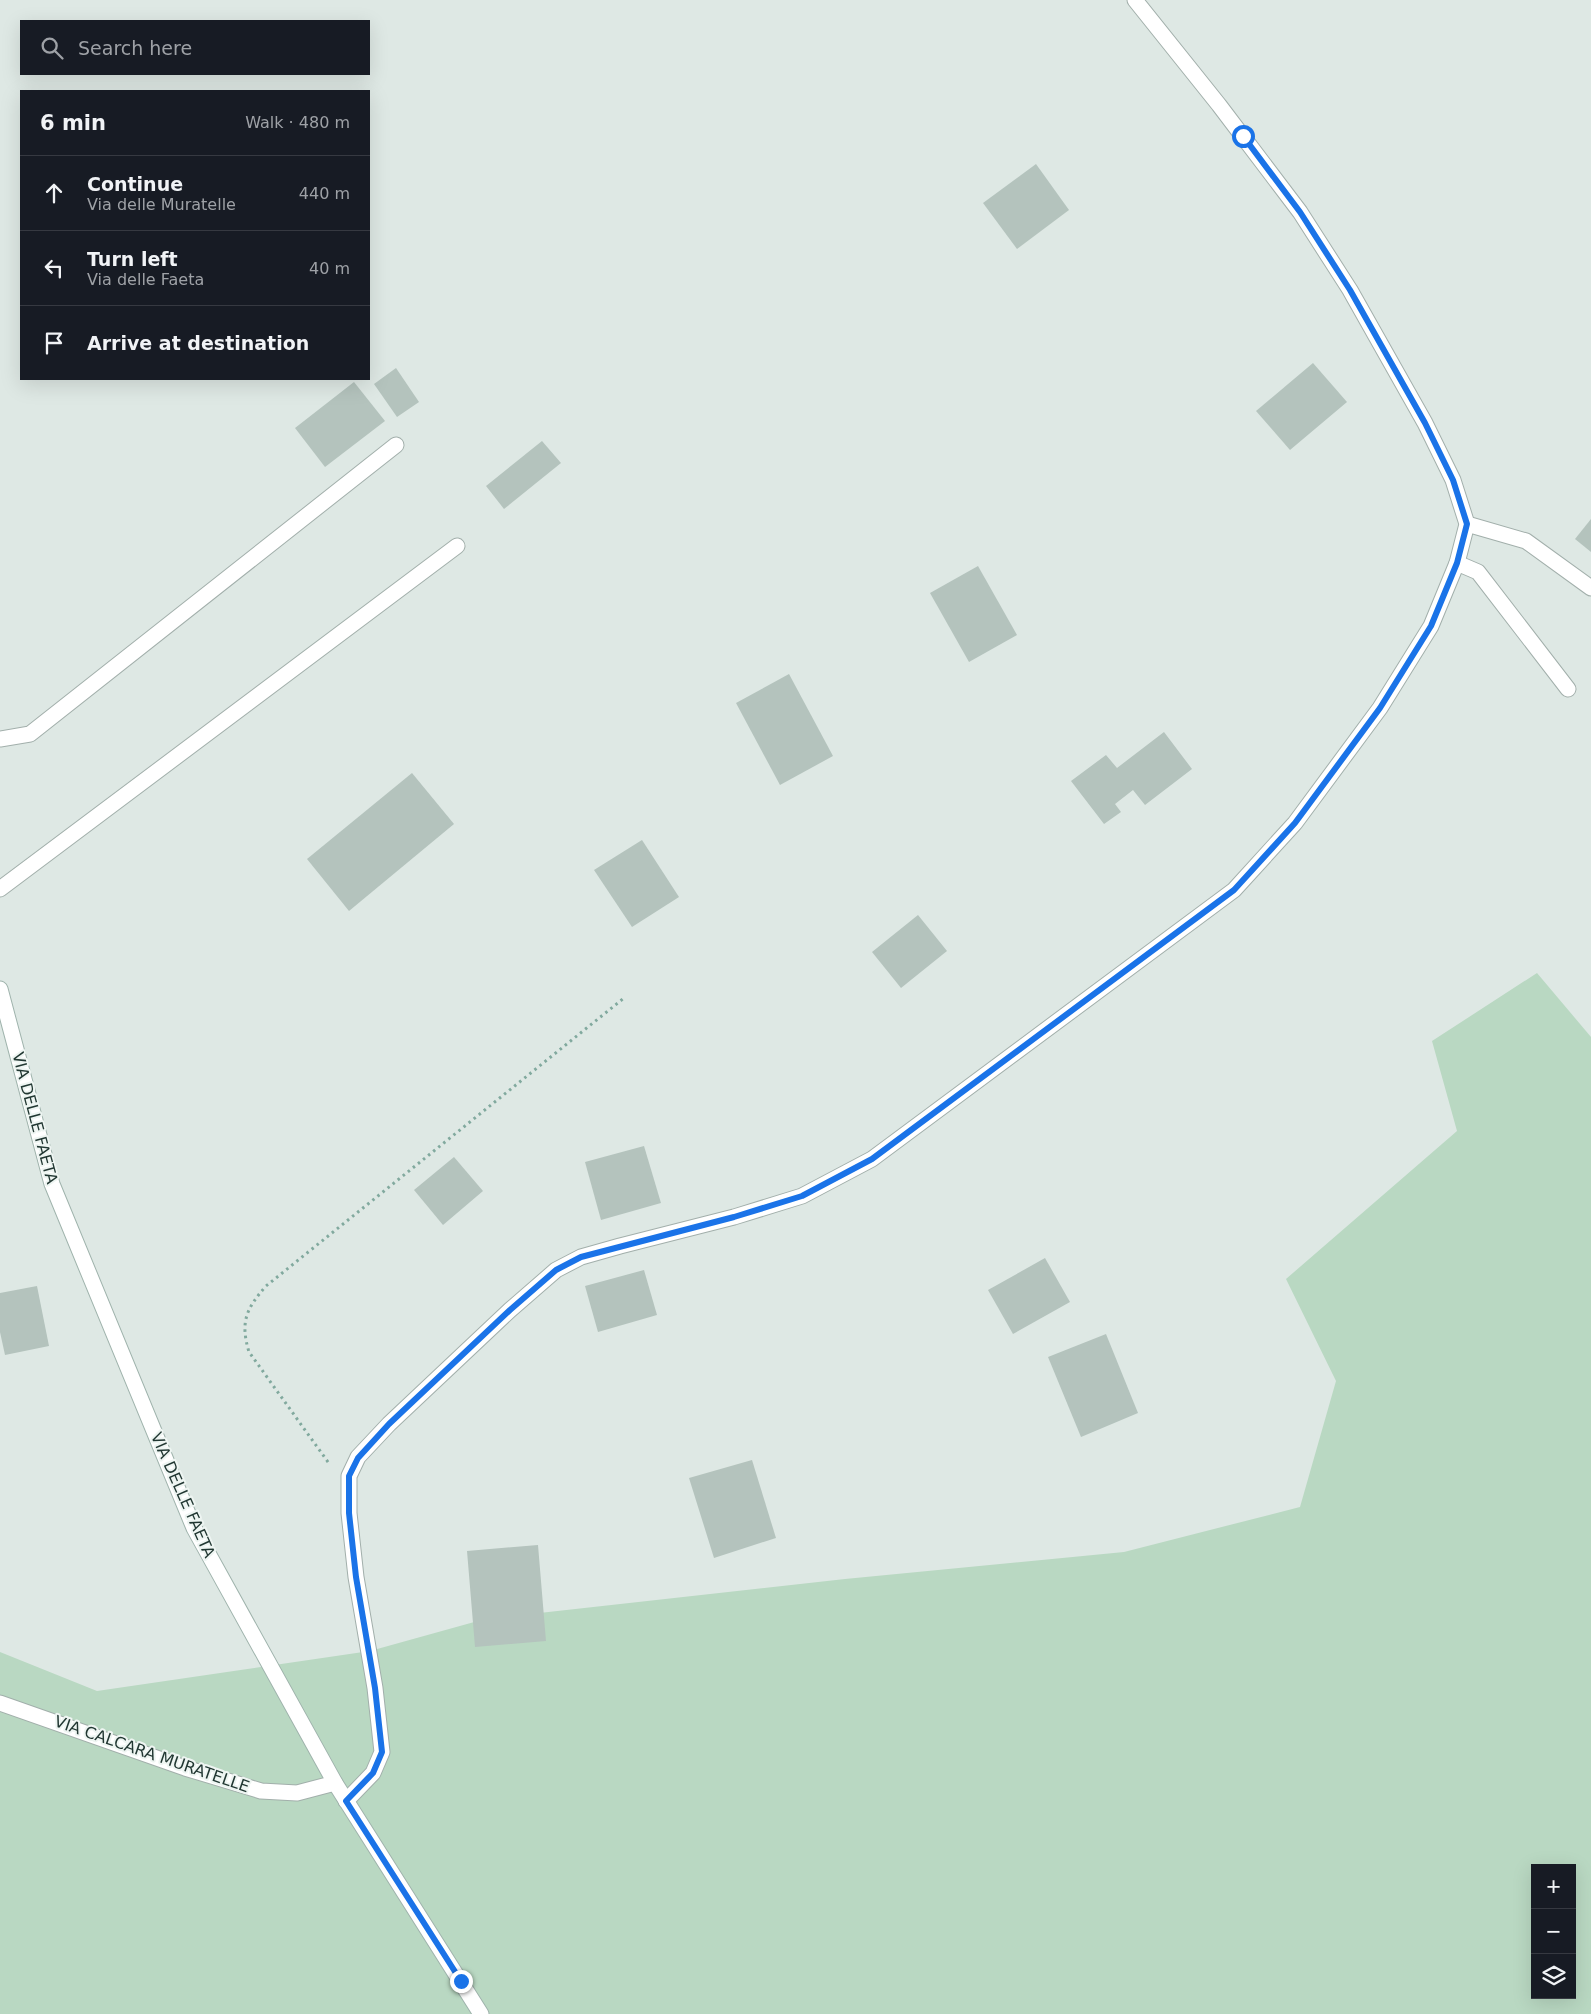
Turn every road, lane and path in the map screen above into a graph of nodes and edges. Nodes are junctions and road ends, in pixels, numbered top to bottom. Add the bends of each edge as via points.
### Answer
1 (1135, 0) edge
2 (396, 445) dead end
3 (1467, 524) junction
4 (457, 546) dead end
5 (1457, 563) junction
6 (1591, 588) edge
7 (1568, 689) dead end
8 (0, 739) edge
9 (0, 889) edge
10 (0, 989) edge
11 (624, 998) dead end
12 (349, 1476) junction
13 (0, 1702) edge
14 (335, 1783) junction
15 (346, 1801) junction
16 (481, 2014) edge

1 - 3 street via 1295,205 1350,290 1425,423 1453,480
2 - 8 street via 30,734
3 - 5 street
3 - 6 street via 1526,541
4 - 9 street
5 - 7 street via 1478,572
5 - 12 street via 1431,626 1380,708 1295,823 1234,890 872,1159 802,1196 581,1257 556,1270 389,1424 358,1458
10 - 14 street, VIA DELLE FAETA via 52,1184 194,1528
11 - 12 path via 266,1286 252,1303 245,1320 244,1336 249,1352 332,1467
12 - 15 street via 349,1513 356,1577 382,1752 373,1773
13 - 14 street, VIA CALCARA MURATELLE via 185,1768 261,1791 297,1793
14 - 15 street, VIA DELLE FAETA
15 - 16 street, VIA DELLE FAETA

